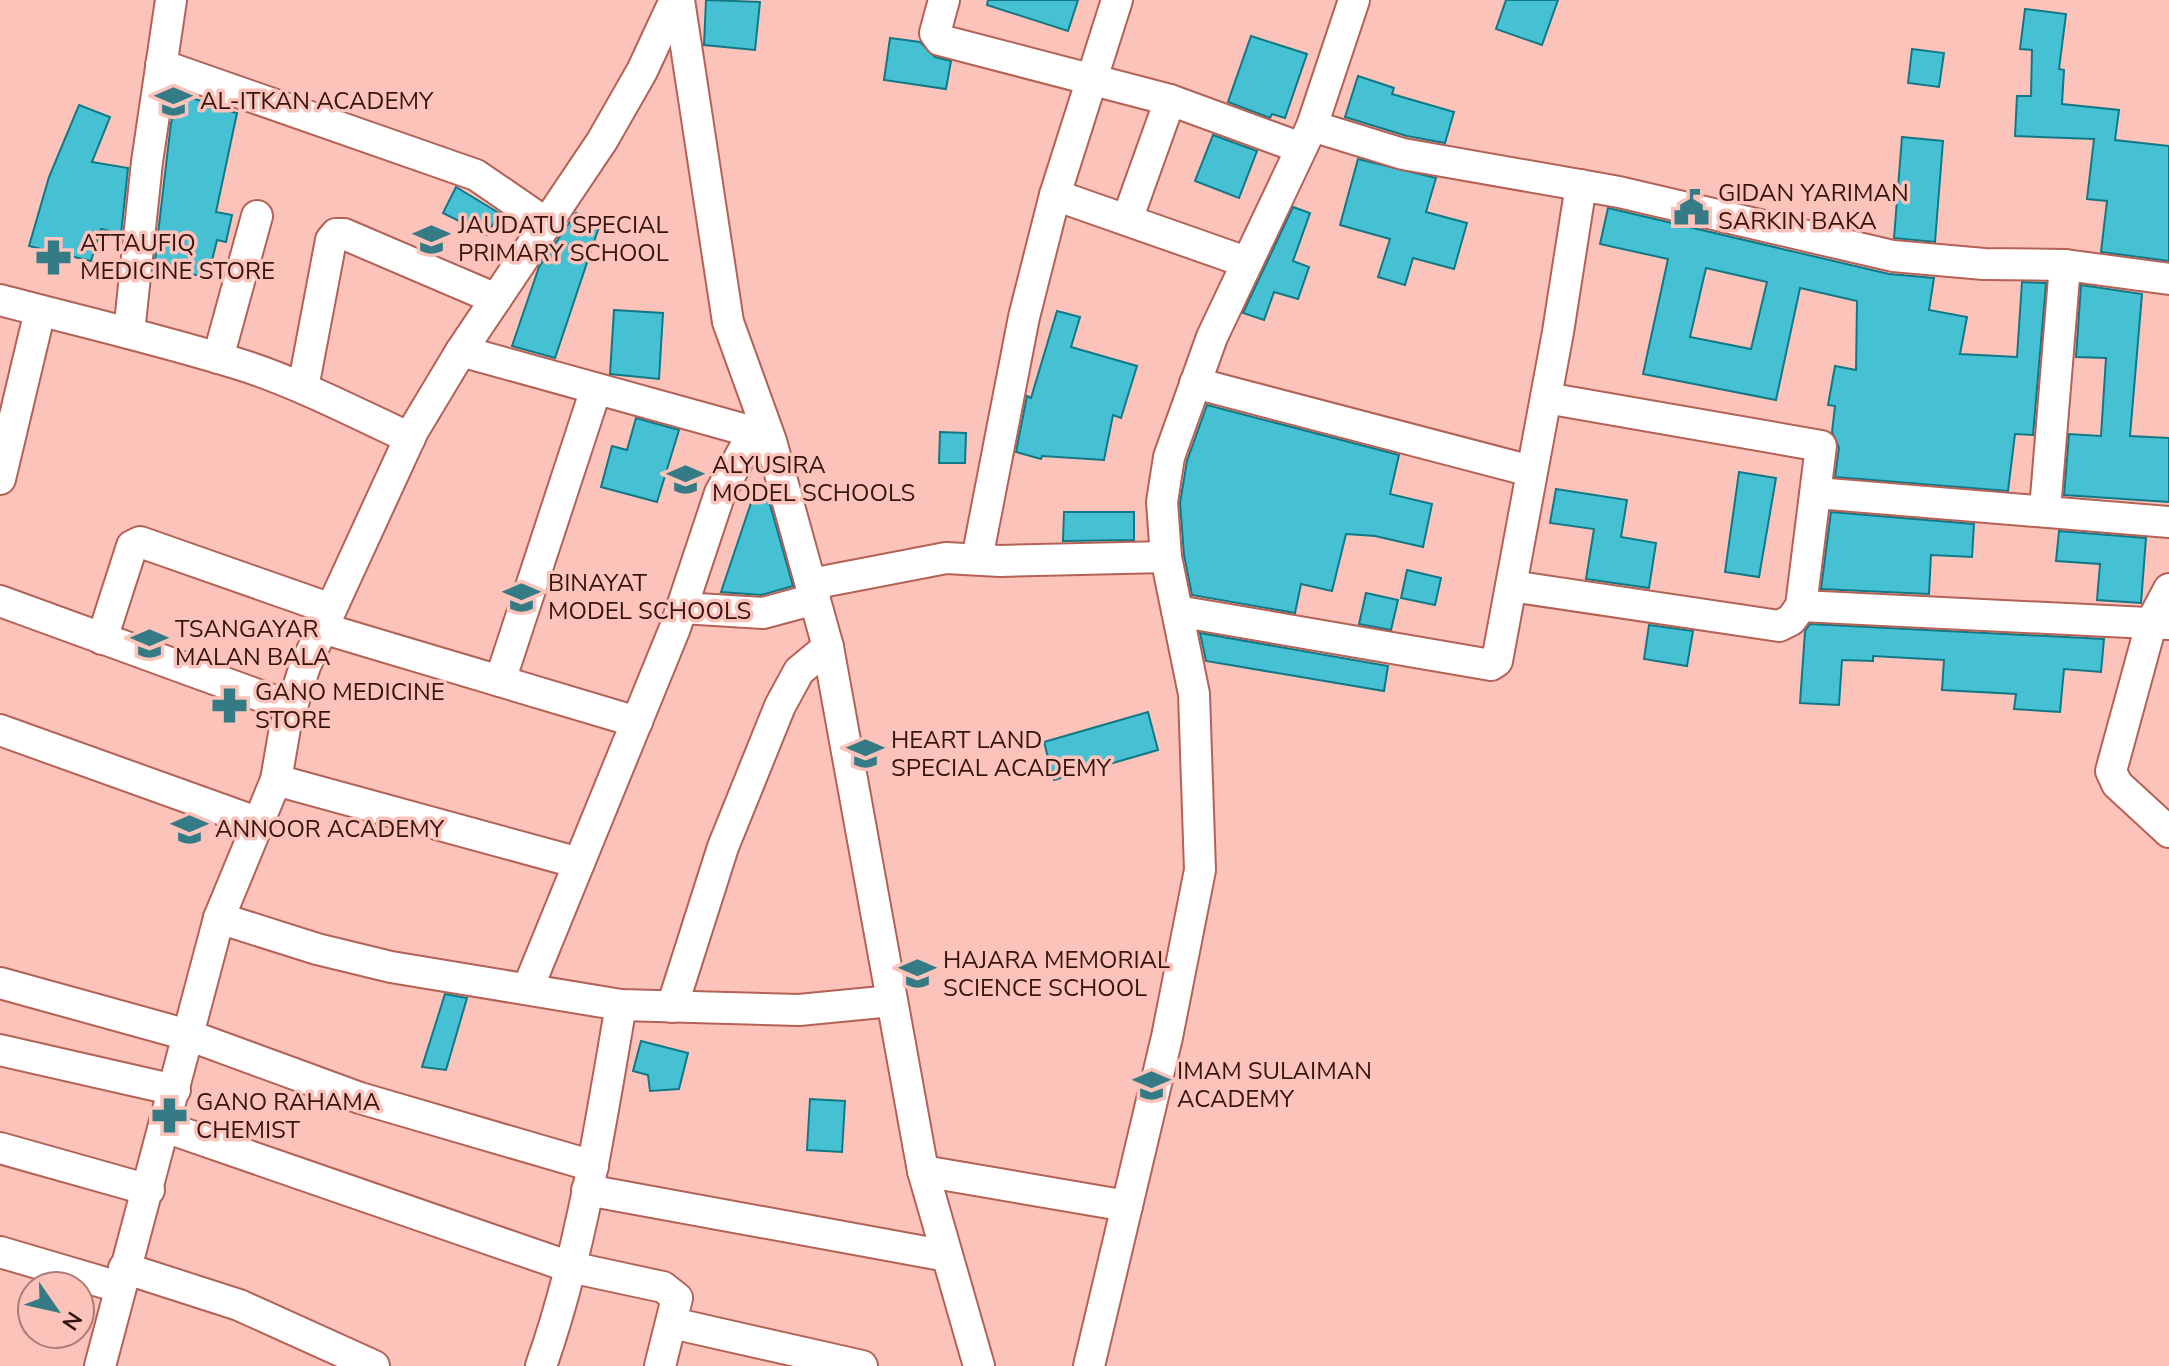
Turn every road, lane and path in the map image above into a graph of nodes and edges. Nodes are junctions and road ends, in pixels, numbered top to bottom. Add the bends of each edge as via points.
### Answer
1 (171, 0) edge
2 (677, 0) edge
3 (944, 0) edge
4 (1117, 0) edge
5 (1354, 0) edge
6 (161, 65) junction
7 (1091, 77) junction
8 (1170, 100) junction
9 (1306, 137) junction
10 (1581, 185) junction
11 (1055, 195) junction
12 (257, 216) dead end
13 (1127, 220) junction
14 (546, 223) junction
15 (1246, 262) junction
16 (2065, 265) junction
17 (2169, 279) edge
18 (496, 299) junction
19 (0, 300) edge
20 (40, 311) junction
21 (129, 333) junction
22 (461, 351) junction
23 (218, 358) junction
24 (1195, 383) junction
25 (303, 388) junction
26 (596, 389) junction
27 (1546, 398) junction
28 (758, 424) junction
29 (410, 438) junction
30 (1531, 471) junction
31 (0, 479) edge
32 (1816, 493) junction
33 (2045, 510) junction
34 (2169, 522) edge
35 (1166, 557) junction
36 (977, 559) junction
37 (1511, 586) junction
38 (2169, 589) edge
39 (813, 592) junction
40 (0, 601) edge
41 (1801, 606) junction
42 (682, 608) junction
43 (1177, 611) junction
44 (327, 618) junction
45 (2160, 622) edge
46 (102, 639) junction
47 (828, 647) junction
48 (500, 681) junction
49 (291, 707) junction
50 (637, 722) junction
51 (0, 730) edge
52 (276, 780) junction
53 (259, 823) junction
54 (2169, 832) edge
55 (579, 863) junction
56 (219, 918) junction
57 (0, 983) edge
58 (528, 988) junction
59 (892, 1001) junction
60 (621, 1005) junction
61 (672, 1007) junction
62 (188, 1035) junction
63 (0, 1050) edge
64 (175, 1090) junction
65 (165, 1127) junction
66 (0, 1148) edge
67 (923, 1171) junction
68 (590, 1178) junction
69 (149, 1190) junction
70 (1127, 1206) junction
71 (0, 1252) edge
72 (947, 1256) junction
73 (570, 1267) junction
74 (122, 1278) junction
75 (672, 1323) junction
76 (317, 1354) edge
77 (842, 1364) edge
78 (100, 1366) edge
79 (374, 1366) edge
80 (541, 1366) edge
81 (660, 1366) edge
82 (979, 1366) edge
83 (1089, 1366) edge

1 - 6 street
2 - 14 street via 602,141
2 - 28 street via 728,322
3 - 7 street via 935,33 940,40
4 - 7 street
5 - 9 street
6 - 14 street via 476,175
6 - 21 street
7 - 8 street
7 - 11 street
8 - 9 street
8 - 13 street
9 - 10 street
9 - 15 street
10 - 16 street via 1893,256
10 - 27 street
11 - 13 street
11 - 36 street via 1024,317
12 - 23 street
13 - 15 street
14 - 18 street
15 - 24 street
16 - 17 street
16 - 33 street
18 - 22 street
18 - 25 street via 336,234
19 - 20 street
20 - 21 street
20 - 31 street
21 - 23 street
22 - 26 street
22 - 29 street
23 - 25 street
24 - 30 street
24 - 35 street via 1169,457 1162,502
25 - 29 street
26 - 28 street
26 - 48 street
27 - 30 street
27 - 32 street via 1818,444 1823,450
28 - 39 street
28 - 42 street via 720,493
29 - 44 street
30 - 37 street
32 - 33 street
32 - 41 street
33 - 34 street
35 - 36 street
35 - 43 street
36 - 39 street via 928,560
37 - 41 street via 1779,626
37 - 43 street via 1498,656 1491,665
38 - 45 street
39 - 42 street via 763,613
39 - 47 street
40 - 46 street
41 - 45 street
42 - 50 street
43 - 70 street via 1194,694 1200,870
44 - 46 street via 140,542 132,546
44 - 48 street
44 - 49 street
45 - 54 street via 2111,771 2117,784
46 - 49 street
47 - 59 street
47 - 61 street via 799,671 780,706 723,847
48 - 50 street
49 - 52 street
50 - 55 street
51 - 53 street
52 - 53 street
52 - 55 street
53 - 56 street
55 - 58 street
56 - 58 street via 391,967
56 - 62 street
57 - 62 street
58 - 60 street
59 - 61 street via 799,1010
59 - 67 street
60 - 61 street
60 - 68 street
62 - 64 street
62 - 68 street
63 - 64 street
64 - 65 street
65 - 69 street
65 - 73 street
66 - 69 street
67 - 70 street
67 - 72 street
68 - 72 street
68 - 73 street
69 - 74 street
70 - 83 street
71 - 74 street
72 - 82 street
73 - 75 street via 663,1287 677,1298
73 - 80 street
74 - 76 street via 239,1305
74 - 78 street
75 - 77 street
75 - 81 street
76 - 79 street

